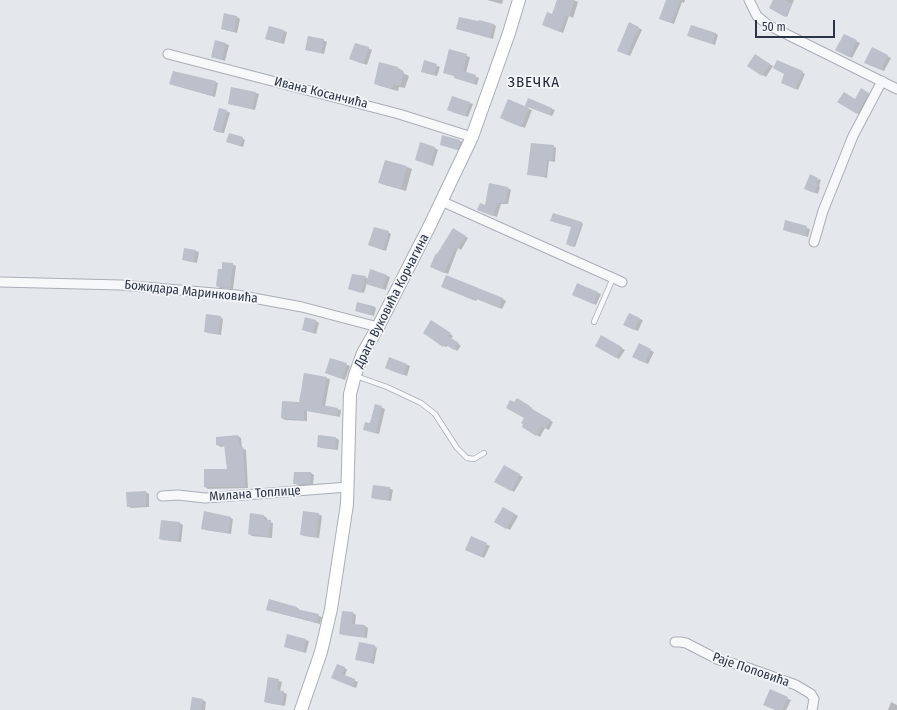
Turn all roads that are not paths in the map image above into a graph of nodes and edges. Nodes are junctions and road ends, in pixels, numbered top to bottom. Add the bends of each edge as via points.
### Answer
1 (519, 0) edge
2 (749, 0) edge
3 (168, 54) dead end
4 (882, 82) junction
5 (897, 89) edge
6 (472, 137) junction
7 (441, 201) junction
8 (814, 242) dead end
9 (617, 280) joint
10 (0, 282) edge
11 (594, 322) dead end
12 (378, 327) junction
13 (355, 375) junction
14 (484, 453) dead end
15 (348, 487) junction
16 (162, 496) dead end
17 (675, 642) dead end
18 (301, 710) edge
19 (812, 710) edge

1 - 6 street, Драга Вуковића Корчагина via 510,33
2 - 4 street via 758,16 768,25
3 - 6 street, Ивана Косанчића via 399,114
4 - 5 street
4 - 8 street via 853,136 823,211
6 - 7 street, Драга Вуковића Корчагина
7 - 9 street
7 - 12 street, Драга Вуковића Корчагина
9 - 11 lane
10 - 12 street, Божидара Маринковића via 121,285 237,295 302,307
12 - 13 street, Драга Вуковића Корчагина
13 - 14 lane via 421,403 435,414 457,448 467,458 474,459
13 - 15 street, Драга Вуковића Корчагина via 350,394
15 - 16 street, Милана Топлице via 205,498
15 - 18 street, Драга Вуковића Корчагина via 331,609 322,652
17 - 19 street, Раје Поповића via 686,644 719,660 796,685 811,694 814,699

